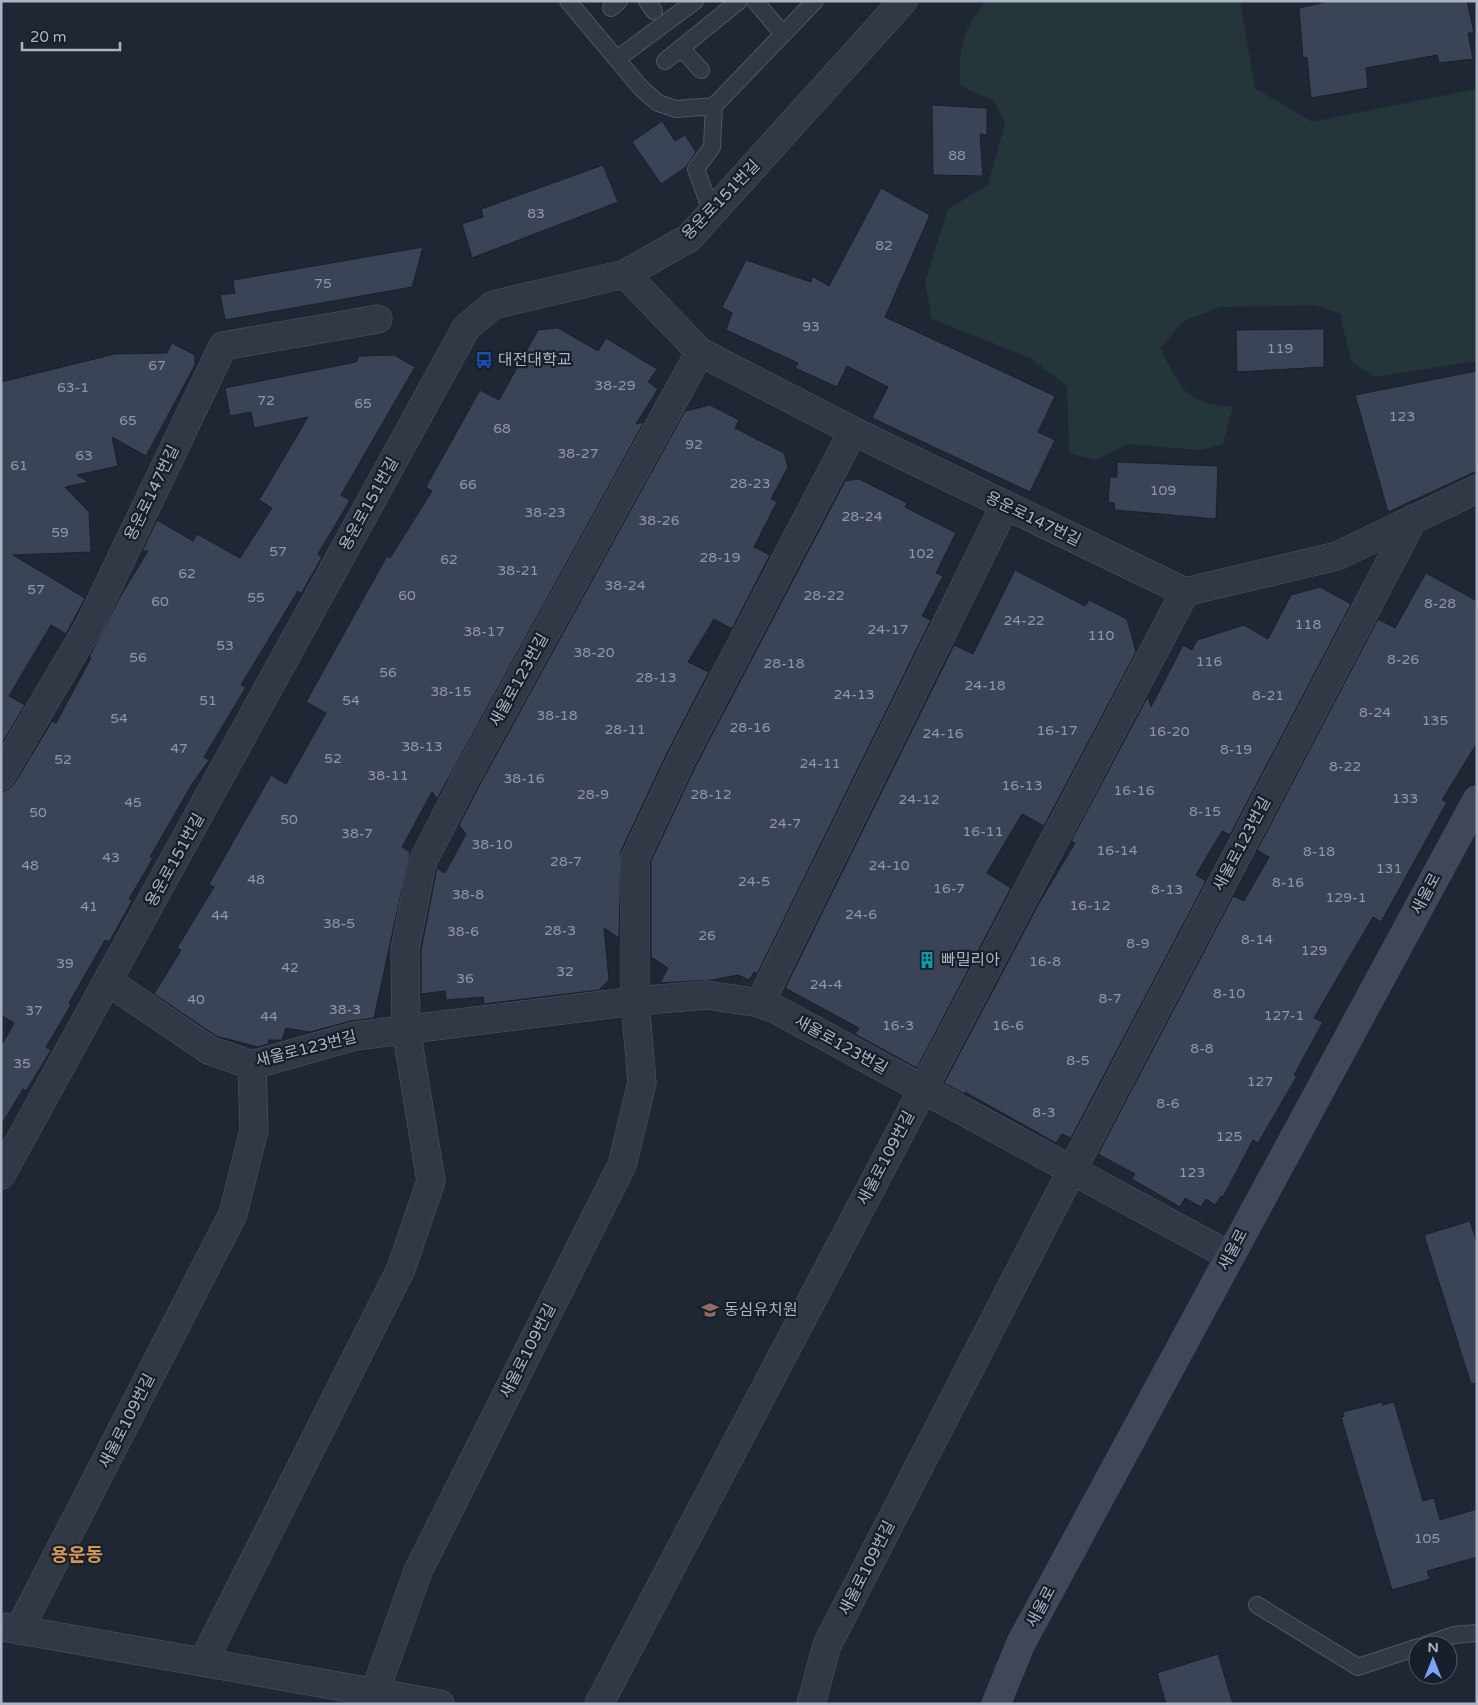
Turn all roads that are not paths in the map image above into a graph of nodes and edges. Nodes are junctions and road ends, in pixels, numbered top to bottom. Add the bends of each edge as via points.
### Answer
1 (738, 1) edge
2 (755, 1) edge
3 (815, 1) edge
4 (903, 1) edge
5 (571, 2) edge
6 (686, 4) edge
7 (783, 34) junction
8 (681, 48) junction
9 (616, 59) junction
10 (665, 61) dead end
11 (701, 70) dead end
12 (714, 106) junction
13 (712, 213) junction
14 (625, 274) junction
15 (378, 318) dead end
16 (700, 352) junction
17 (853, 431) junction
18 (1477, 489) edge
19 (1005, 505) junction
20 (1412, 519) junction
21 (1185, 592) junction
22 (1, 776) edge
23 (1477, 800) edge
24 (108, 982) junction
25 (635, 1001) junction
26 (760, 1003) junction
27 (406, 1029) junction
28 (252, 1065) junction
29 (922, 1089) junction
30 (1072, 1170) junction
31 (1, 1175) edge
32 (1230, 1256) junction
33 (1257, 1605) dead end
34 (10, 1628) edge
35 (1477, 1633) edge
36 (1454, 1635) edge
37 (1408, 1650) edge
38 (203, 1662) junction
39 (374, 1698) edge
40 (440, 1704) edge
41 (599, 1704) edge
42 (811, 1704) edge
43 (996, 1704) edge

1 - 8 lane
2 - 7 lane
3 - 7 lane
4 - 13 street, 용운로151번길
5 - 9 lane
6 - 9 lane
7 - 12 lane
8 - 10 lane
8 - 11 lane
9 - 12 lane via 658,103 676,109
12 - 13 lane via 712,147 696,169
13 - 14 street, 용운로151번길 via 689,238
14 - 16 street, 용운로147번길
14 - 24 street, 용운로151번길 via 493,305 466,328
15 - 22 street, 용운로147번길 via 223,346 89,626
16 - 17 street, 용운로147번길
16 - 27 street, 새울로123번길 via 422,863 405,949
17 - 19 street, 용운로147번길
17 - 25 street via 681,760 635,858
18 - 20 street
19 - 21 street, 용운로147번길
19 - 26 street
20 - 21 street via 1338,556
20 - 30 street, 새울로123번길
21 - 29 street
23 - 32 street, 새울로
24 - 28 street, 새울로123번길 via 209,1050
24 - 31 street, 용운로151번길
25 - 26 street, 새울로123번길 via 707,996
25 - 27 street, 새울로123번길
25 - 39 street, 새울로109번길 via 642,1083 622,1165 418,1571
26 - 29 street, 새울로123번길
27 - 28 street, 새울로123번길 via 355,1036
27 - 38 street via 431,1181 401,1269
28 - 34 street, 새울로109번길 via 254,1130 233,1214
29 - 30 street, 새울로123번길
29 - 41 street, 새울로109번길
30 - 32 street, 새울로123번길
30 - 42 street, 새울로109번길 via 827,1645
32 - 43 street, 새울로 via 1021,1643
33 - 37 lane via 1358,1668
34 - 38 street, 새울로109번길
35 - 36 lane
38 - 39 street, 새울로109번길
39 - 40 street, 새울로109번길

